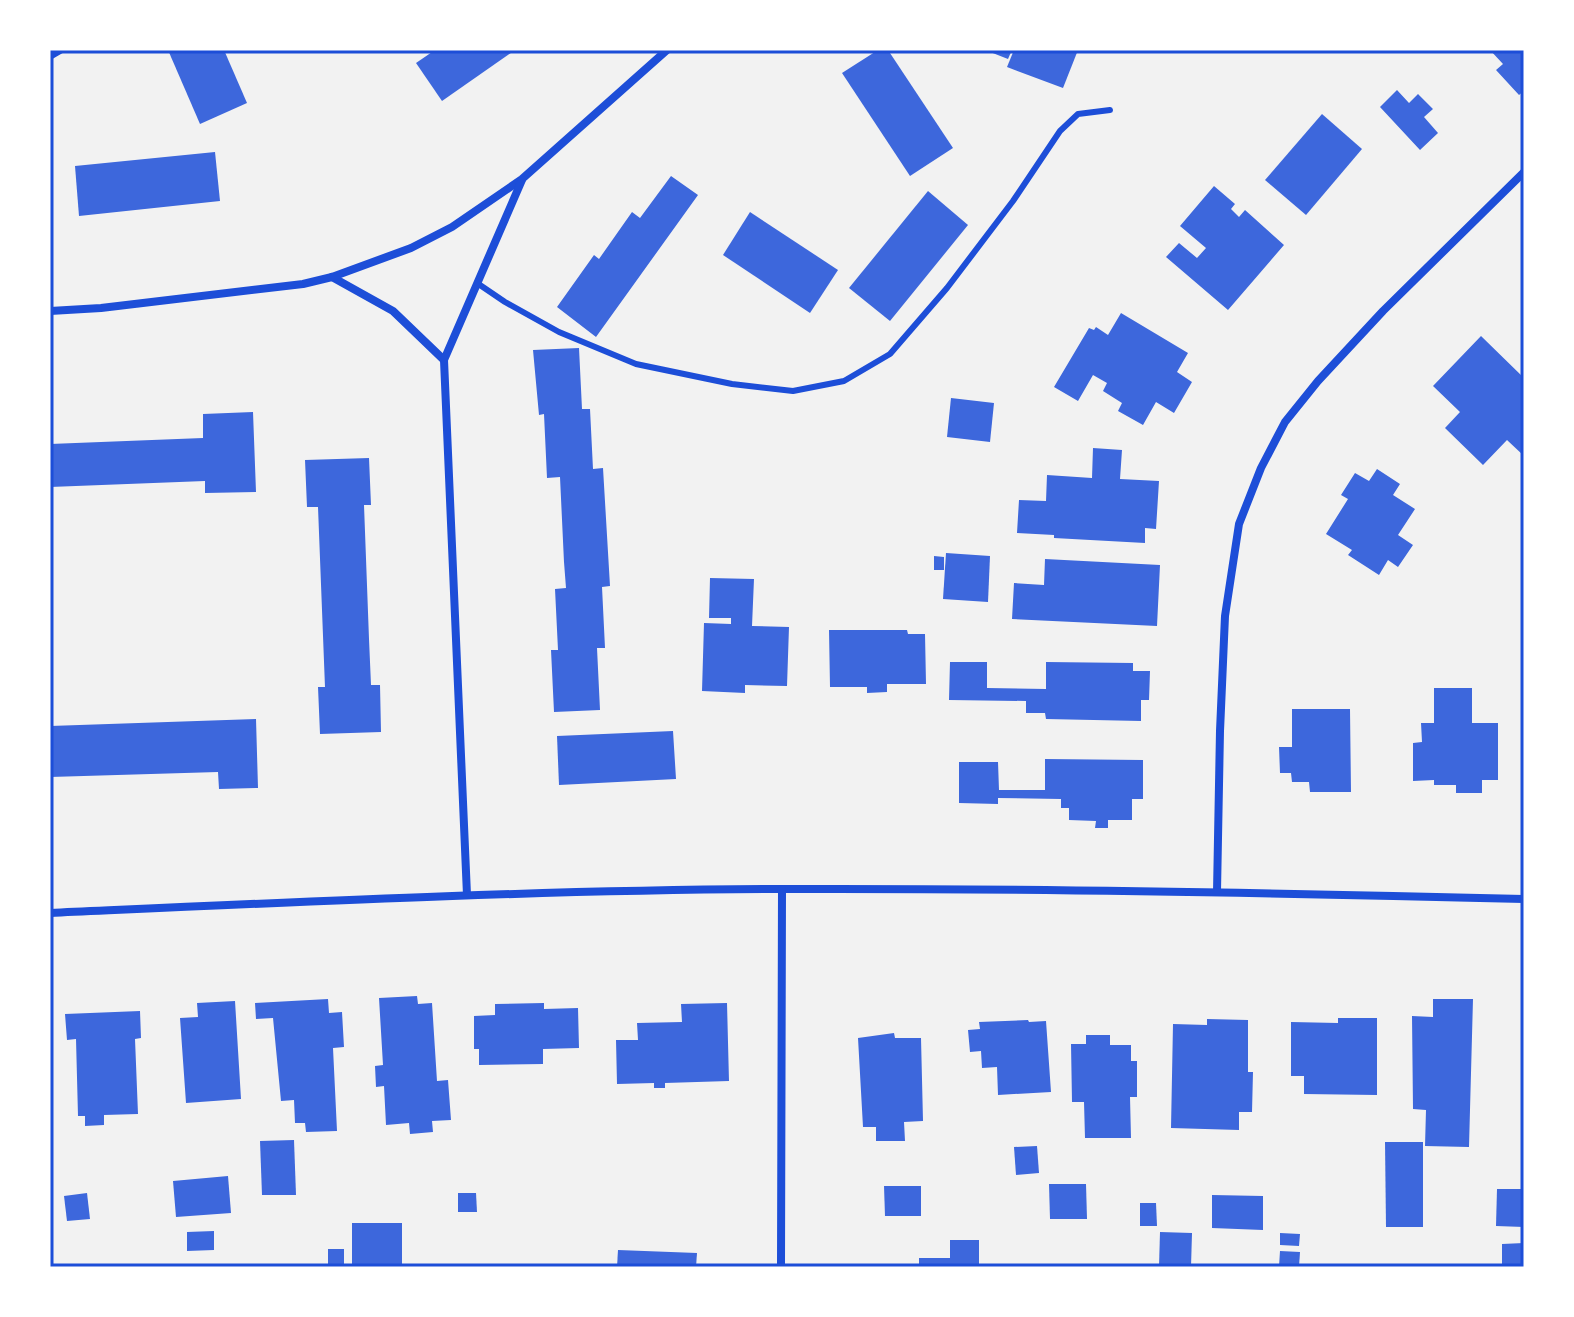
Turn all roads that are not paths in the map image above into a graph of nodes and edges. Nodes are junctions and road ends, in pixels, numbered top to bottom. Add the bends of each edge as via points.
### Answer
1 (62, 50) edge
2 (667, 50) edge
3 (50, 57) edge
4 (1110, 110) dead end
5 (1524, 172) edge
6 (522, 179) junction
7 (332, 277) junction
8 (477, 283) junction
9 (50, 311) edge
10 (444, 360) junction
11 (782, 889) junction
12 (1217, 892) junction
13 (467, 895) junction
14 (1524, 899) edge
15 (50, 913) edge
16 (781, 1267) edge

1 - 3 lane
2 - 6 street
4 - 8 lane via 1078,114 1060,131 1013,201 890,354 844,381 793,391 636,364 559,332
5 - 12 street via 1318,381 1285,422 1261,468 1239,524 1225,616
6 - 7 street via 452,227
6 - 8 street
7 - 9 street
7 - 10 street via 393,311
8 - 10 street
10 - 13 street
11 - 12 street
11 - 13 street
11 - 16 street
12 - 14 street
13 - 15 street

